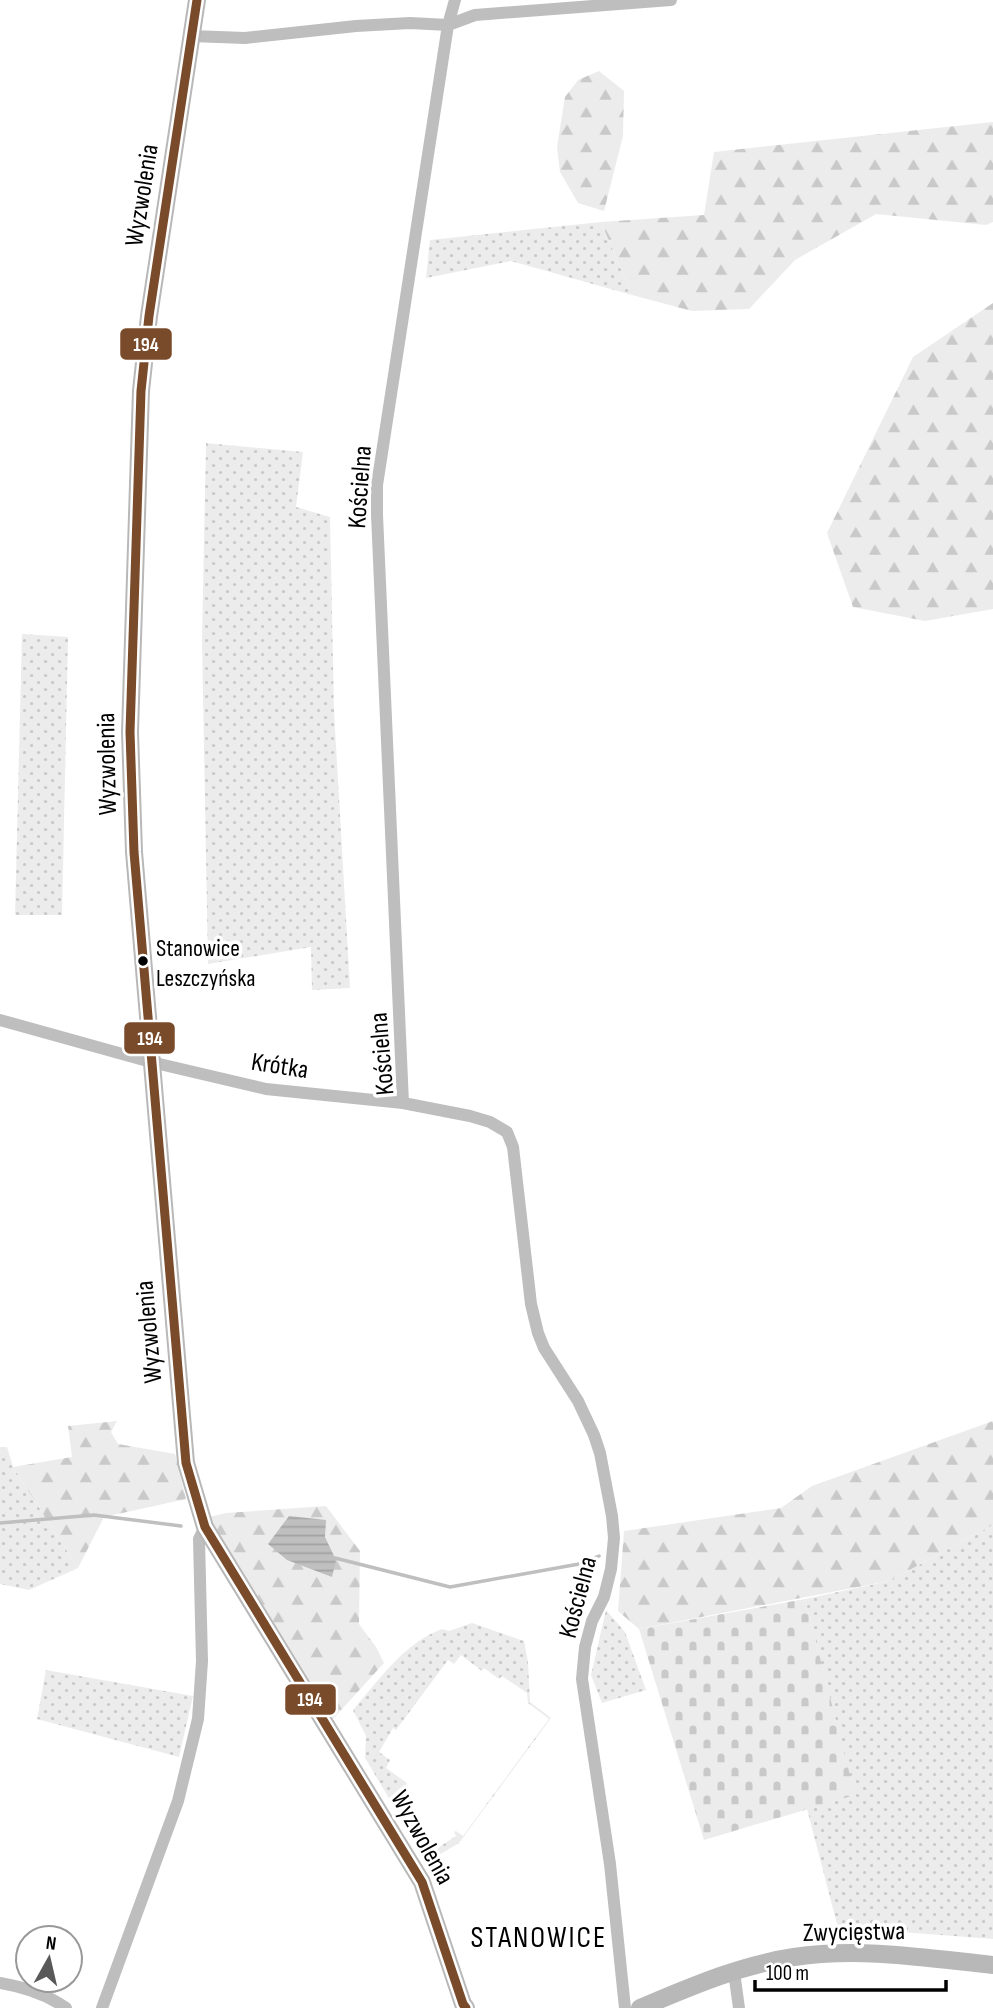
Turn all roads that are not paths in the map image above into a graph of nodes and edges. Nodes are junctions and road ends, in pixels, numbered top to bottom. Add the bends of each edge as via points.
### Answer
1 (197, 0) edge
2 (454, 0) edge
3 (671, 0) edge
4 (448, 25) junction
5 (191, 36) junction
6 (0, 1020) edge
7 (151, 1062) junction
8 (403, 1103) junction
9 (205, 1527) junction
10 (993, 1965) edge
11 (734, 1972) junction
12 (0, 1983) edge
13 (464, 2006) edge
14 (66, 2008) edge
15 (102, 2008) edge
16 (625, 2008) edge
17 (640, 2008) edge
18 (739, 2008) edge

1 - 5 main road, Wyzwolenia
2 - 4 street, Kościelna
3 - 4 street via 475,15
4 - 5 street via 356,26 244,38
4 - 8 street, Kościelna via 377,485
5 - 7 main road, Wyzwolenia via 141,391 130,732 134,852
6 - 7 street, Krótka
7 - 8 street, Krótka via 266,1089
7 - 9 main road, Wyzwolenia via 186,1463
8 - 16 street, Kościelna via 490,1122 507,1132 513,1147 538,1333 578,1401 600,1453 614,1538 604,1597 585,1647 582,1679 610,1864
9 - 13 main road, Wyzwolenia via 422,1882
9 - 15 street, Wyzwolenia via 199,1539 202,1661 198,1719 178,1801
10 - 11 main road, Zwycięstwa via 851,1953 794,1957
11 - 17 main road, Zwycięstwa
11 - 18 street
12 - 14 street via 52,1998

